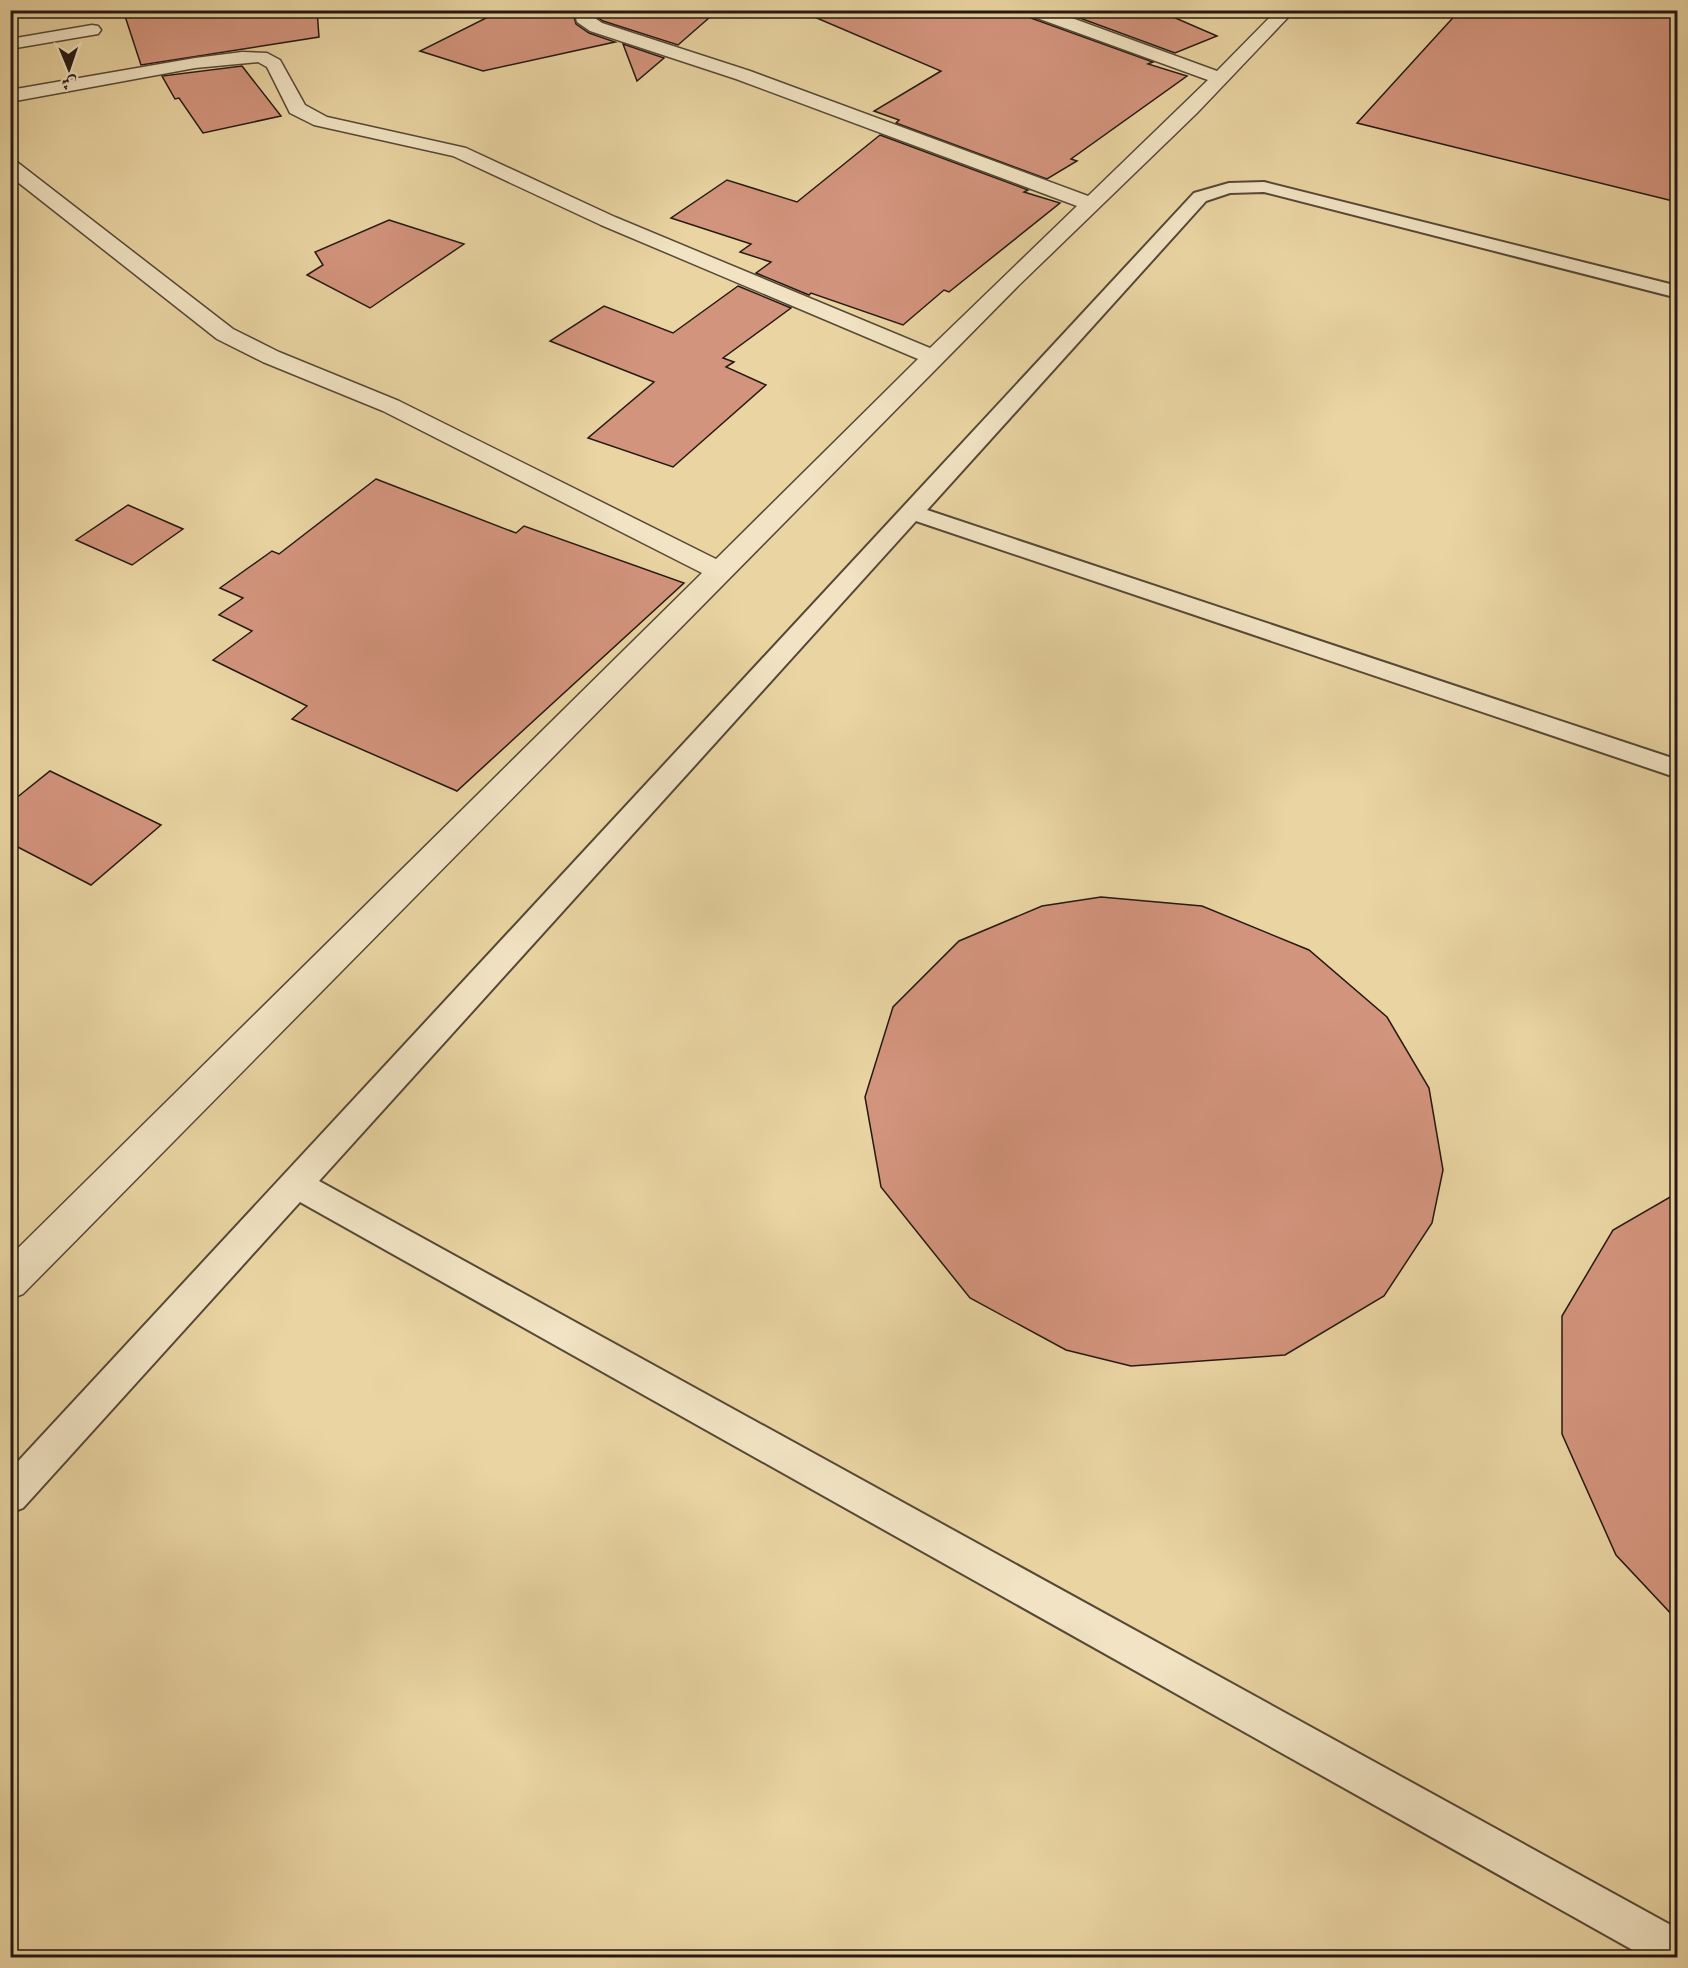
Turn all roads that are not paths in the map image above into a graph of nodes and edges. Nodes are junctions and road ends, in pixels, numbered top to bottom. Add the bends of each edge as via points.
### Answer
1 (79, 10) edge
2 (583, 10) edge
3 (1032, 10) edge
4 (1287, 10) edge
5 (92, 30) junction
6 (10, 44) edge
7 (123, 75) junction
8 (1220, 78) junction
9 (39, 91) junction
10 (10, 96) edge
11 (10, 115) edge
12 (10, 166) edge
13 (1091, 204) junction
14 (1677, 292) edge
15 (935, 357) junction
16 (912, 512) junction
17 (722, 572) junction
18 (1677, 769) edge
19 (296, 1184) junction
20 (10, 1282) edge
21 (10, 1496) edge
22 (1677, 1952) edge

1 - 5 street
2 - 13 street via 583,18 596,27 743,75
3 - 8 street
4 - 8 street
5 - 6 street
5 - 7 street
7 - 9 street
7 - 15 street via 261,57 274,64 297,109 321,121 459,152 608,221
8 - 13 street
9 - 10 street
9 - 11 street
12 - 17 street via 225,334 391,406
13 - 15 street
14 - 16 lane via 1264,187 1215,192 1200,197
15 - 17 street
16 - 18 lane
16 - 19 lane
17 - 20 street
19 - 21 lane
19 - 22 lane

